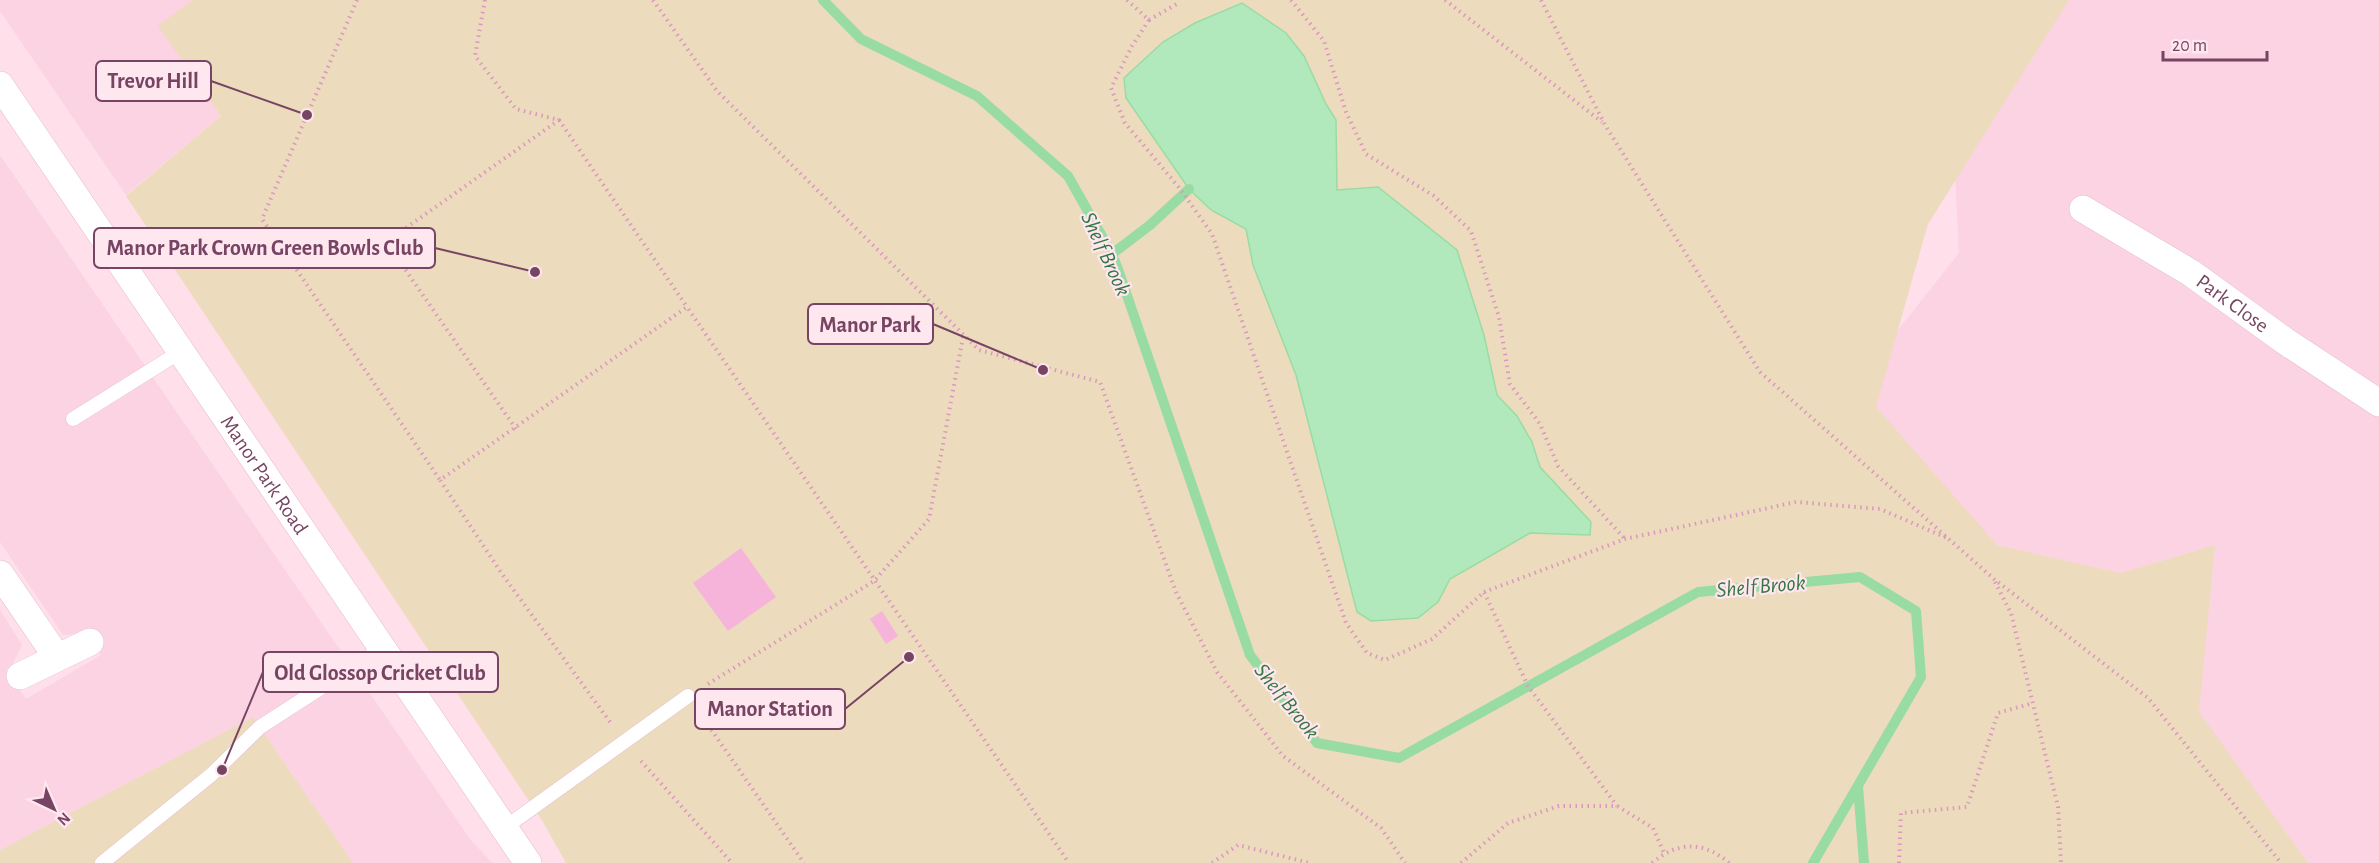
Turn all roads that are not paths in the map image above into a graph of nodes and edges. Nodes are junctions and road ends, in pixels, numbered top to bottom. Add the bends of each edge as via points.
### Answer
1 (0, 85) edge
2 (2083, 209) dead end
3 (180, 352) junction
4 (2379, 403) edge
5 (73, 419) dead end
6 (0, 574) edge
7 (90, 642) dead end
8 (381, 649) junction
9 (57, 657) junction
10 (20, 676) dead end
11 (688, 696) road end
12 (503, 829) junction
13 (102, 863) edge
14 (528, 863) edge

1 - 3 street, Manor Park Road
2 - 4 street, Park Close via 2191,273
3 - 5 lane
3 - 8 street, Manor Park Road
6 - 9 street
7 - 9 street
8 - 12 street, Manor Park Road
8 - 13 lane via 260,727 211,775
9 - 10 street
11 - 12 lane
12 - 14 street, Manor Park Road

